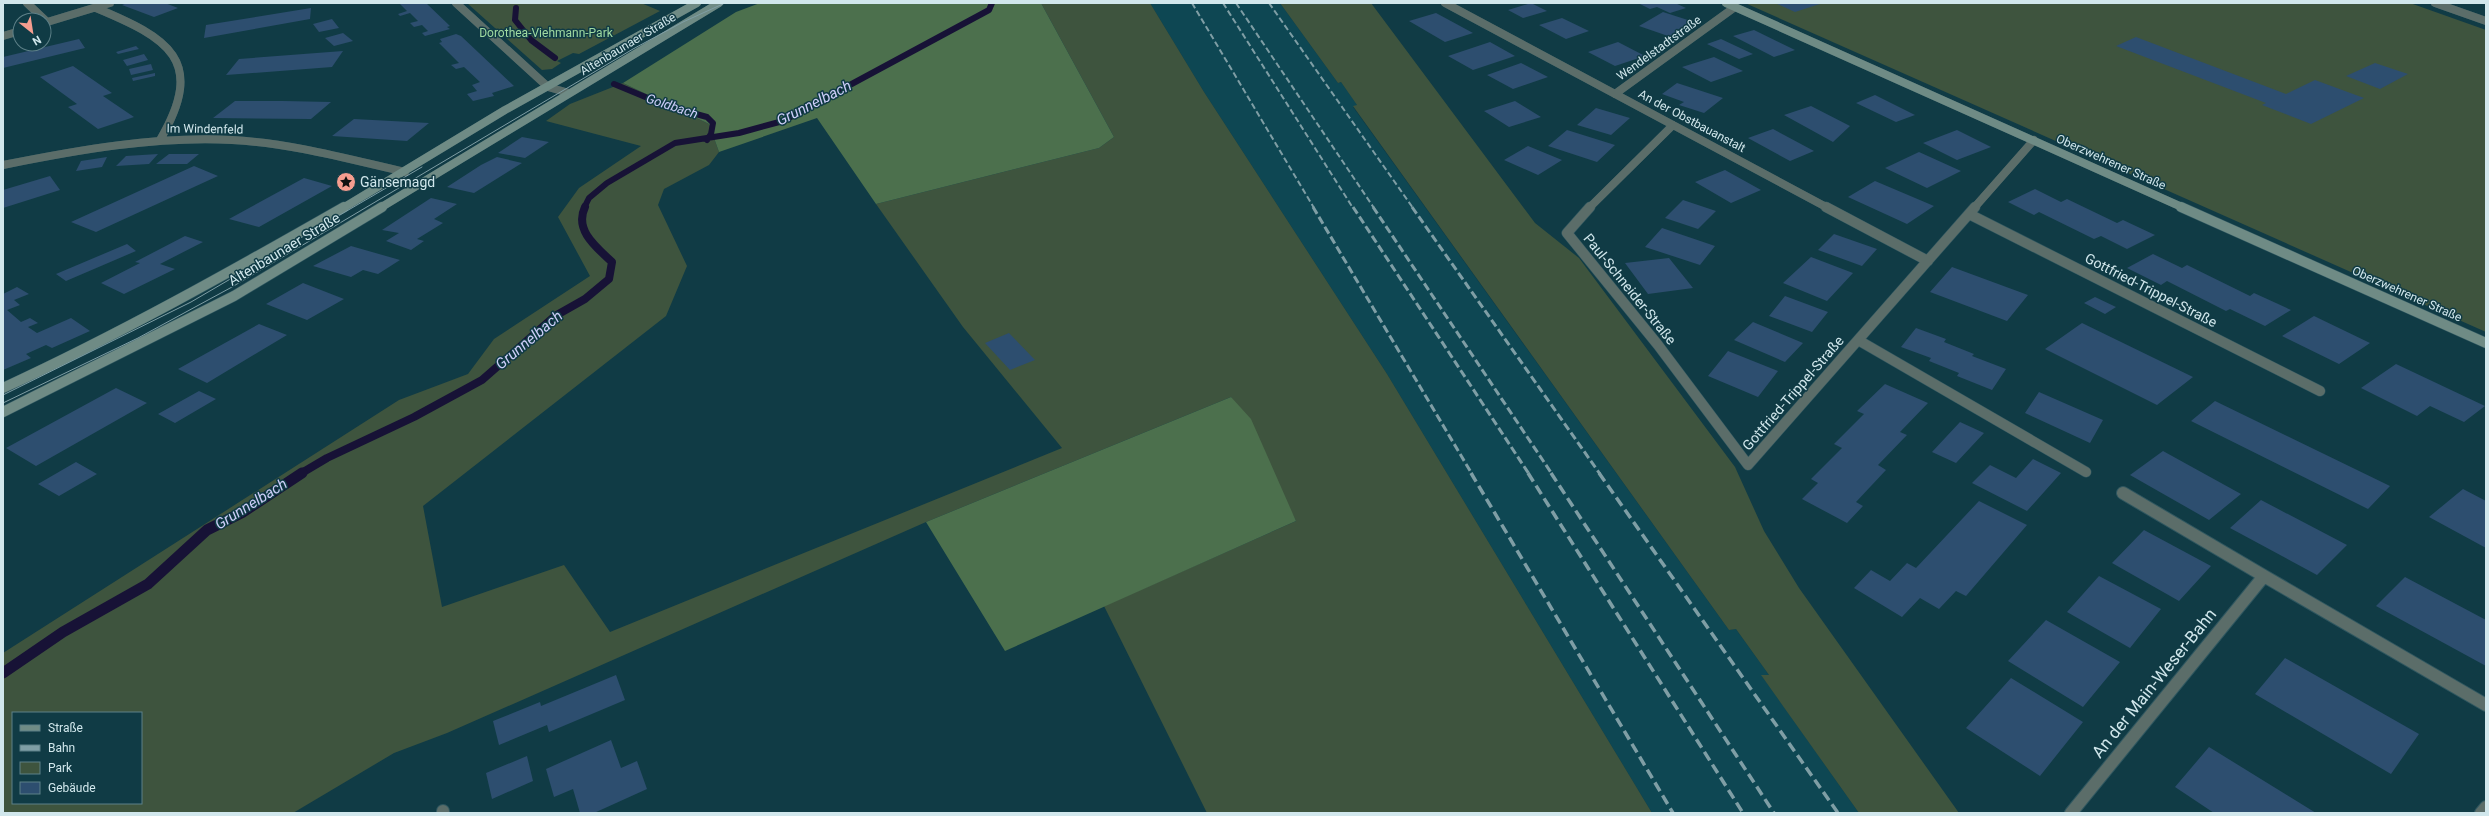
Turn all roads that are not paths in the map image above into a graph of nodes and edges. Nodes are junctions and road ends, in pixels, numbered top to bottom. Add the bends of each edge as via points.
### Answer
1 (27, 3) edge
2 (110, 3) edge
3 (456, 3) edge
4 (697, 3) edge
5 (719, 3) edge
6 (1445, 3) edge
7 (1726, 3) edge
8 (2435, 3) edge
9 (1735, 7) junction
10 (96, 8) junction
11 (36, 12) edge
12 (52, 20) edge
13 (2486, 21) edge
14 (548, 87) junction
15 (569, 92) junction
16 (1615, 94) junction
17 (1673, 125) junction
18 (160, 140) junction
19 (2034, 140) junction
20 (3, 164) edge
21 (405, 172) junction
22 (1969, 214) junction
23 (1928, 261) junction
24 (1858, 340) junction
25 (2486, 342) edge
26 (3, 388) edge
27 (2320, 391) dead end
28 (3, 412) edge
29 (1748, 465) joint
30 (2086, 472) dead end
31 (2123, 492) dead end
32 (2264, 576) junction
33 (2486, 705) edge
34 (2486, 807) edge
35 (2072, 813) edge
36 (2481, 813) edge

1 - 11 street
2 - 10 street
3 - 14 street
4 - 14 main road, Altenbaunaer Straße
5 - 15 main road, Altenbaunaer Straße
6 - 16 street, An der Obstbauanstalt
7 - 9 main road, Oberzwehrener Straße
8 - 13 street
9 - 16 street, Wendelstadtstraße
9 - 19 main road, Oberzwehrener Straße
10 - 12 street
10 - 18 street via 141,27 174,55 183,79 180,100
14 - 15 street
14 - 21 main road, Altenbaunaer Straße
15 - 28 main road, Altenbaunaer Straße via 234,296
16 - 17 street, An der Obstbauanstalt
17 - 23 street, An der Obstbauanstalt
17 - 29 street, Paul-Schneider-Straße via 1598,198 1567,233 1658,345
18 - 20 street, Im Windenfeld via 64,152
18 - 21 street, Im Windenfeld via 233,140 296,148
19 - 22 street, Gottfried-Trippel-Straße
19 - 25 main road, Oberzwehrener Straße
21 - 26 main road, Altenbaunaer Straße via 200,290
22 - 23 street, Gottfried-Trippel-Straße
22 - 27 street, Gottfried-Trippel-Straße
23 - 24 street, Gottfried-Trippel-Straße
24 - 29 street, Gottfried-Trippel-Straße
24 - 30 street, Gottfried-Trippel-Straße
31 - 32 street
32 - 33 street
32 - 35 street, An der Main-Weser-Bahn
34 - 36 street

